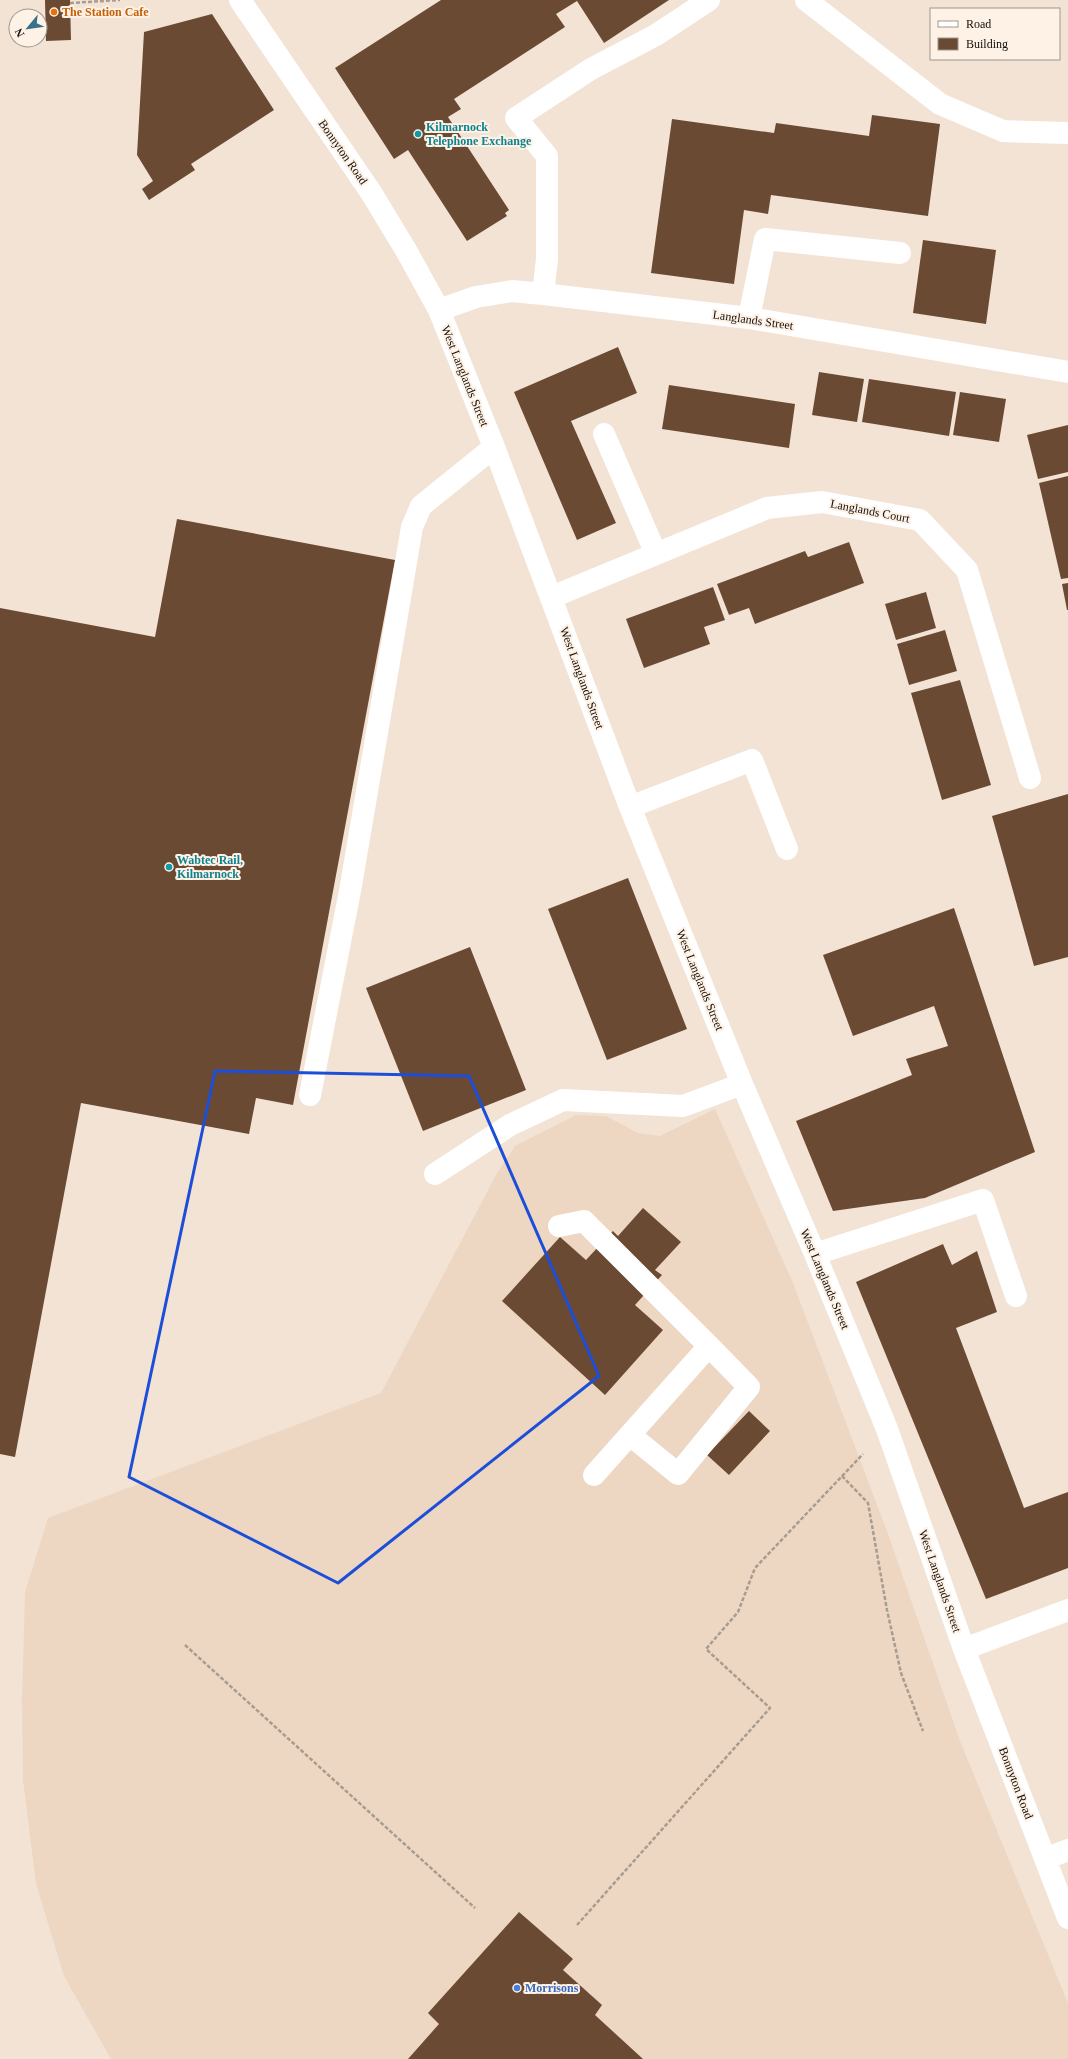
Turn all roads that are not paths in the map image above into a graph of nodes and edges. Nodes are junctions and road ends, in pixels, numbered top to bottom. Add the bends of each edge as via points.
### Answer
1 (240, 0) edge
2 (709, 0) edge
3 (806, 0) edge
4 (1068, 133) edge
5 (900, 253) dead end
6 (543, 294) junction
7 (439, 310) junction
8 (749, 318) junction
9 (1068, 372) edge
10 (604, 434) dead end
11 (494, 447) junction
12 (656, 554) junction
13 (552, 598) junction
14 (1030, 778) dead end
15 (630, 808) junction
16 (787, 849) dead end
17 (742, 1084) junction
18 (310, 1095) dead end
19 (436, 1174) dead end
20 (559, 1226) dead end
21 (815, 1254) junction
22 (1016, 1296) dead end
23 (709, 1346) junction
24 (630, 1435) junction
25 (594, 1475) dead end
26 (1068, 1610) edge
27 (964, 1649) junction
28 (1068, 1850) edge
29 (1046, 1859) junction
30 (1068, 1918) edge

1 - 7 street, Bonnyton Road via 372,194
2 - 6 street via 656,35 591,69 516,118 547,156 547,259
3 - 4 street via 940,104 1003,131
5 - 8 street via 765,239
6 - 7 street, Langlands Street via 512,291 476,297
6 - 8 street, Langlands Street
7 - 11 street, West Langlands Street
8 - 9 street, Langlands Street
10 - 12 street
11 - 13 street, West Langlands Street
11 - 18 street via 421,506 412,527 350,892
12 - 13 street, Langlands Court
12 - 14 street, Langlands Court via 767,508 822,502 920,520 967,570
13 - 15 street, West Langlands Street
15 - 16 street via 752,760
15 - 17 street, West Langlands Street
17 - 19 street via 683,1106 564,1100 510,1125
17 - 21 street, West Langlands Street
20 - 23 street via 584,1221
21 - 22 street via 983,1200
21 - 27 street, West Langlands Street via 887,1429
23 - 24 street
23 - 24 street via 750,1387 678,1474
24 - 25 street
26 - 27 street
27 - 29 street, Bonnyton Road
28 - 29 street
29 - 30 street, Bonnyton Road

